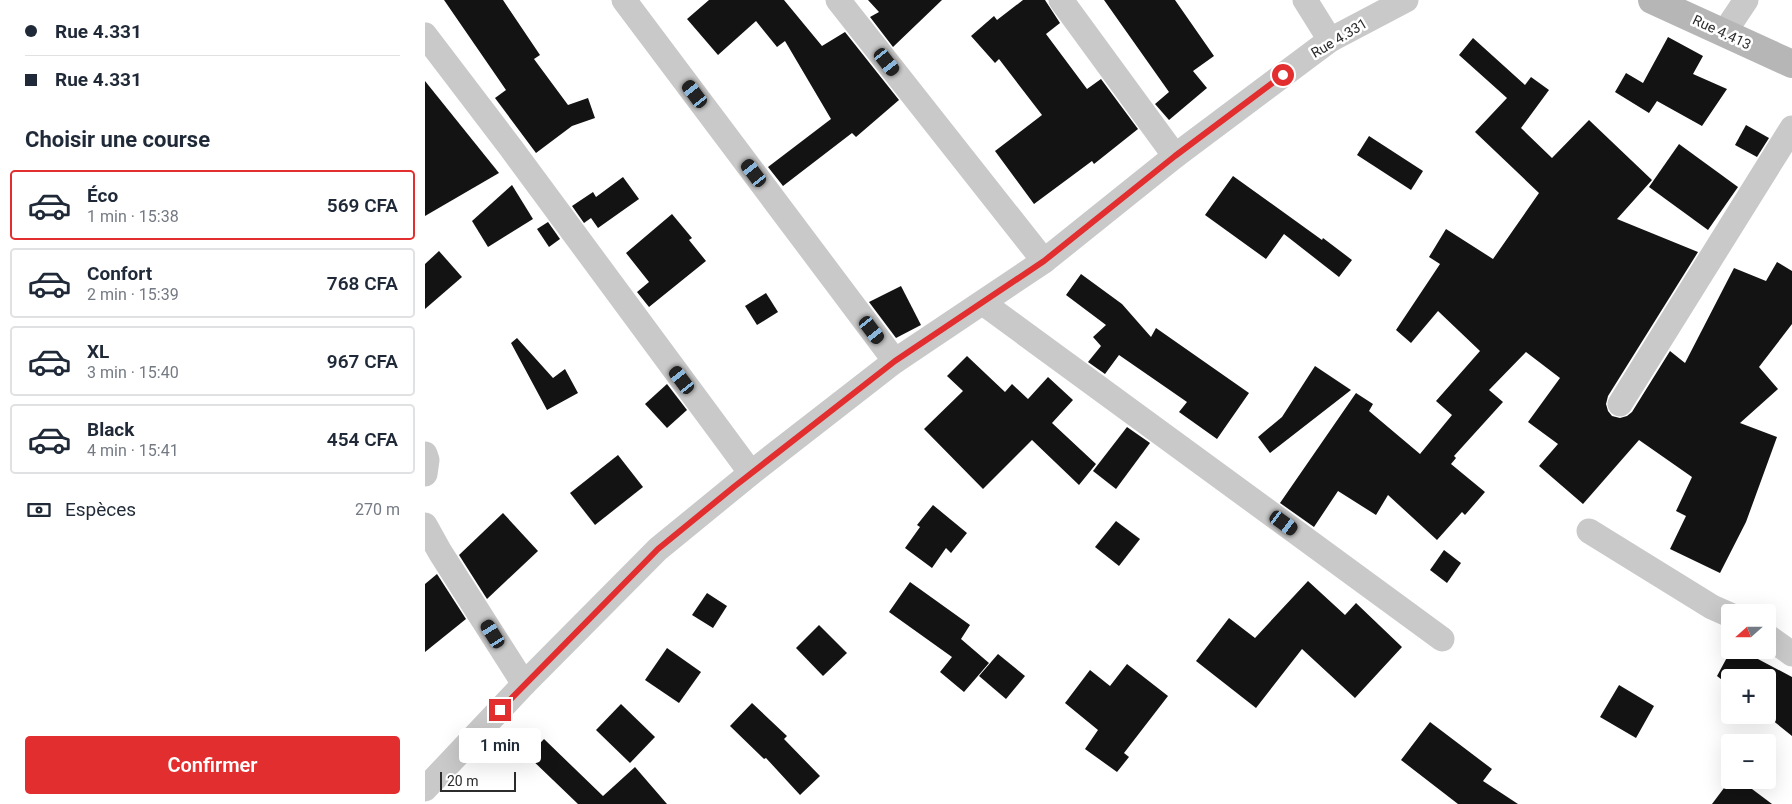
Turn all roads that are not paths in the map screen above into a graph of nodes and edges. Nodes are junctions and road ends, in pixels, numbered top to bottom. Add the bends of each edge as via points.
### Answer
1 (624, 0) edge
2 (838, 0) edge
3 (1061, 0) edge
4 (1305, 0) edge
5 (1406, 0) edge
6 (1652, 0) edge
7 (1746, 0) edge
8 (1724, 33) junction
9 (425, 35) edge
10 (1330, 40) junction
11 (1792, 64) edge
12 (1792, 128) edge
13 (1175, 156) junction
14 (1044, 261) junction
15 (983, 304) junction
16 (895, 361) junction
17 (1620, 404) dead end
18 (425, 454) edge
19 (425, 474) edge
20 (751, 474) junction
21 (425, 525) edge
22 (1589, 531) dead end
23 (1721, 611) edge
24 (1442, 638) dead end
25 (1776, 642) edge
26 (1792, 654) edge
27 (524, 684) junction
28 (425, 789) edge

1 - 16 street
2 - 14 street
3 - 13 street
4 - 10 street
5 - 10 street, Rue 4.331
6 - 8 street, Rue 4.413
7 - 8 street
8 - 11 street, Rue 4.413
9 - 20 street
10 - 13 street, Rue 4.331
12 - 17 street
13 - 14 street, Rue 4.331
14 - 15 street, Rue 4.331
15 - 16 street, Rue 4.331
15 - 24 street
16 - 20 street, Rue 4.331
18 - 19 street
20 - 27 street, Rue 4.331 via 658,549
21 - 27 street
22 - 23 street
25 - 26 street
27 - 28 street, Rue 4.331

